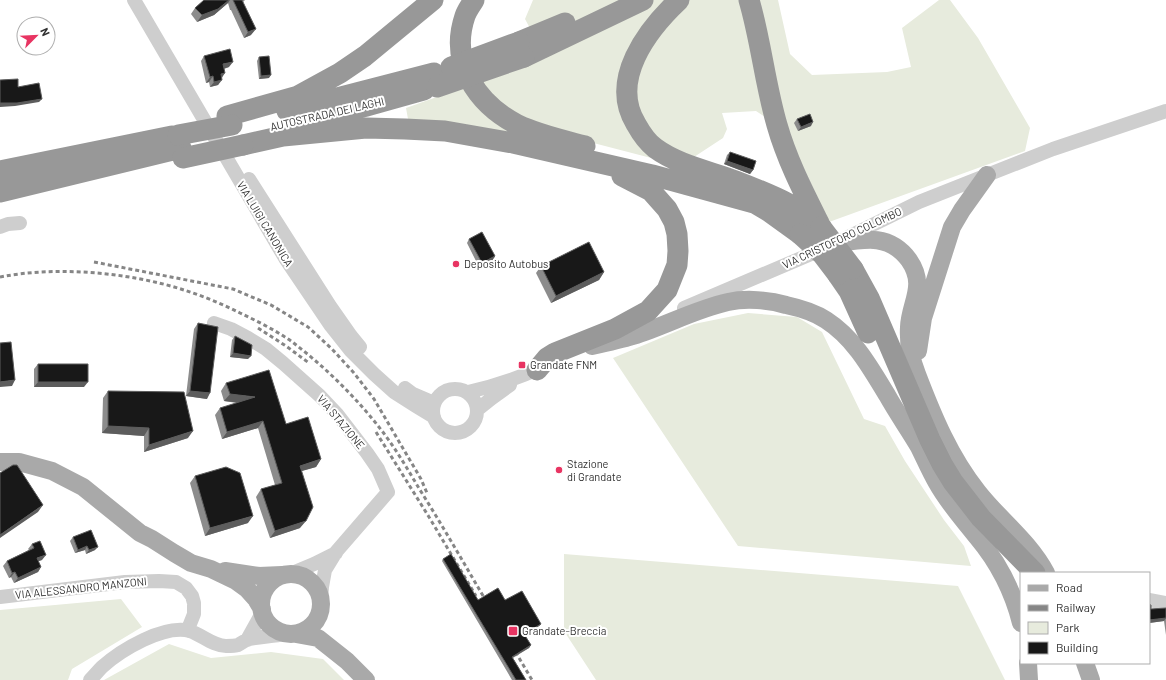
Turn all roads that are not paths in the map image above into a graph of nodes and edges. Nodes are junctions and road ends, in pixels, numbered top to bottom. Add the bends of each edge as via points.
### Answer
1 (134, 0) edge
2 (145, 0) edge
3 (433, 0) edge
4 (474, 0) edge
5 (614, 0) edge
6 (643, 0) edge
7 (679, 0) edge
8 (749, 0) edge
9 (521, 50) junction
10 (1166, 110) edge
11 (235, 130) junction
12 (513, 143) junction
13 (0, 171) edge
14 (32, 174) junction
15 (987, 175) junction
16 (0, 192) edge
17 (758, 204) junction
18 (20, 223) dead end
19 (0, 227) edge
20 (821, 227) junction
21 (835, 244) junction
22 (845, 272) junction
23 (214, 323) dead end
24 (592, 346) junction
25 (916, 372) junction
26 (530, 373) junction
27 (468, 392) junction
28 (434, 410) junction
29 (477, 410) junction
30 (918, 447) junction
31 (0, 450) edge
32 (0, 462) edge
33 (152, 539) junction
34 (336, 552) junction
35 (211, 569) junction
36 (1034, 572) edge
37 (1045, 572) edge
38 (286, 574) junction
39 (0, 597) edge
40 (1150, 600) edge
41 (1166, 603) edge
42 (321, 604) junction
43 (262, 611) junction
44 (1020, 619) edge
45 (189, 631) junction
46 (291, 634) junction
47 (247, 640) junction
48 (347, 661) junction
49 (1028, 664) edge
50 (1085, 664) edge
51 (90, 680) edge
52 (366, 680) edge
53 (1029, 680) edge
54 (1091, 680) edge

1 - 28 street, VIA LUIGI CANONICA via 285,258 331,326 350,350 394,392 416,406
2 - 28 street, VIA LUIGI CANONICA via 254,188 351,336 379,368
3 - 11 highway via 365,56 340,73
4 - 17 highway via 465,14 460,42 461,58 477,92 501,115 534,131 702,179
5 - 9 highway, AUTOSTRADA DEI LAGHI
6 - 9 highway, AUTOSTRADA DEI LAGHI
7 - 20 highway via 655,25 643,43 627,80 626,95 630,110 642,135 665,155 763,192 789,205
8 - 20 highway via 777,125 796,177
9 - 11 highway, AUTOSTRADA DEI LAGHI, bridge via 435,80
10 - 15 street, VIA CRISTOFORO COLOMBO
11 - 12 highway via 283,136 366,128 404,129 445,132
11 - 14 highway, AUTOSTRADA DEI LAGHI, bridge
12 - 17 highway via 652,175
12 - 26 highway via 523,150 626,177 651,191 667,209 677,234 677,265 667,290 648,311 615,329 555,353
13 - 14 highway, AUTOSTRADA DEI LAGHI
14 - 16 highway, AUTOSTRADA DEI LAGHI
15 - 21 street, VIA CRISTOFORO COLOMBO via 920,202
15 - 25 main road via 952,227 923,318
17 - 22 highway, bridge via 800,234
18 - 19 street
20 - 22 highway, bridge
21 - 24 street, VIA CRISTOFORO COLOMBO
21 - 25 main road via 865,239 881,240 901,251 910,261 915,272 917,292 910,316 908,340
22 - 30 highway via 849,291
22 - 36 highway via 861,282 930,440 957,488 981,518
23 - 34 street, VIA STAZIONE via 231,329 266,349 297,375 337,414 378,469 388,492
24 - 26 street, VIA CRISTOFORO COLOMBO
24 - 30 main road via 633,336 730,301 758,300 804,310 825,320 858,349
25 - 37 main road via 934,416 962,470 978,493 1039,560
26 - 27 street, VIA CRISTOFORO COLOMBO via 495,386
26 - 29 street, VIA CRISTOFORO COLOMBO
27 - 28 street via 455,388 442,392
27 - 29 street via 476,403
28 - 29 street, VIA LUIGI CANONICA via 438,424 449,432 459,432 470,427
30 - 44 main road via 944,496 990,554 1011,591
31 - 33 main road via 49,462 85,481 143,527
32 - 33 main road via 19,462 52,471 83,488 140,533
33 - 35 main road via 191,563
34 - 38 street, VIA STAZIONE via 314,564
34 - 42 street, VIA STAZIONE via 325,570
35 - 38 main road via 259,576
35 - 43 main road via 247,589
38 - 42 main road via 304,576 312,582 318,589
38 - 43 main road via 275,579 264,591
39 - 45 street, VIA ALESSANDRO MANZONI via 124,582 176,582 186,588 194,603
40 - 41 street
42 - 46 main road via 315,623 307,630
42 - 48 main road via 325,625
43 - 46 main road via 277,631
43 - 47 street
45 - 47 street via 224,646 236,646
45 - 51 street via 159,633 139,642 103,666
46 - 47 street
46 - 48 main road via 318,638
48 - 52 main road
49 - 53 main road
50 - 54 main road

